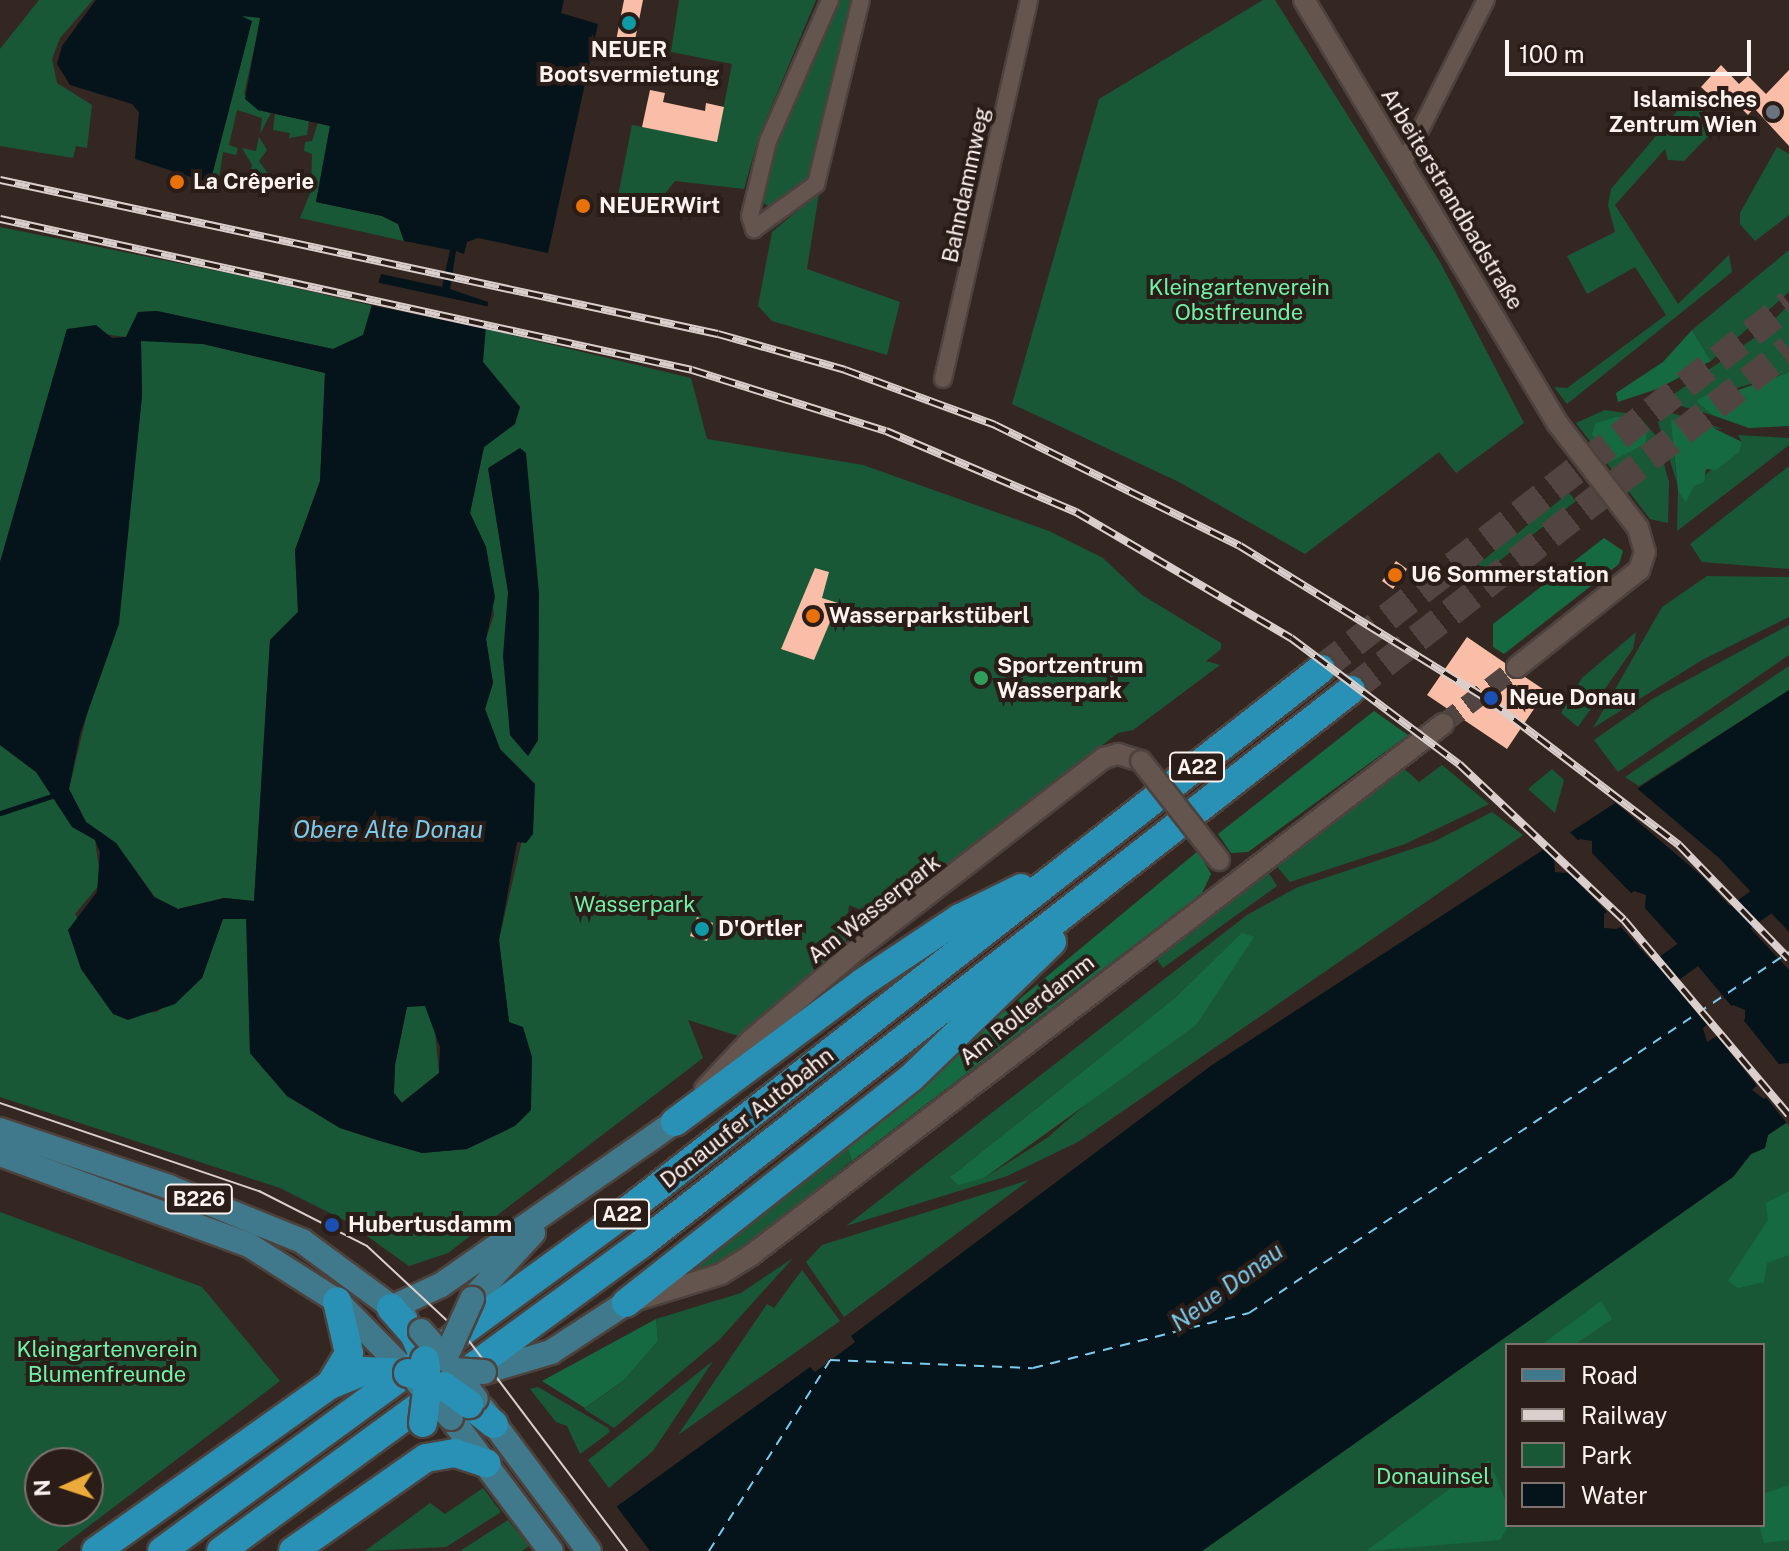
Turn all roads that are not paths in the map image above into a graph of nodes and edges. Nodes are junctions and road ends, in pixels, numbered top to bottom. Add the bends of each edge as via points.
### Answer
1 (830, 0) edge
2 (861, 0) edge
3 (1029, 0) edge
4 (1304, 0) edge
5 (1486, 0) edge
6 (1403, 164) junction
7 (943, 379) dead end
8 (1517, 667) tunnel mouth
9 (1321, 669) tunnel mouth
10 (1351, 690) tunnel mouth
11 (1443, 724) tunnel mouth
12 (1072, 864) junction
13 (1127, 865) junction
14 (1234, 879) junction
15 (675, 1122) junction
16 (0, 1130) edge
17 (0, 1154) edge
18 (557, 1208) junction
19 (337, 1301) junction
20 (626, 1303) junction
21 (391, 1308) junction
22 (421, 1363) junction
23 (509, 1372) junction
24 (330, 1385) junction
25 (463, 1414) junction
26 (494, 1424) junction
27 (486, 1463) junction
28 (363, 1498) junction
29 (96, 1551) edge
30 (162, 1551) edge
31 (221, 1551) edge
32 (293, 1551) edge
33 (551, 1551) edge
34 (589, 1551) edge

1 - 2 street via 768,141 750,216 754,229 816,184
3 - 7 street, Bahndammweg
4 - 6 street, Arbeiterstrandbadstraße
5 - 6 street
6 - 8 street, Arbeiterstrandbadstraße via 1558,424 1638,528 1645,552 1639,570
9 - 12 highway, Donauufer Autobahn / A22
10 - 13 highway, Donauufer Autobahn / A22
11 - 14 street, Am Rollerdamm
12 - 15 highway via 960,918
12 - 30 highway, Donauufer Autobahn / A22 via 618,1218
13 - 20 highway via 978,1019 911,1078
13 - 31 highway, Donauufer Autobahn / A22 via 640,1245
14 - 15 street, Am Wasserpark, bridge via 1141,761 1118,754 1104,758 860,947 751,1040
14 - 20 street, Am Rollerdamm via 750,1256 693,1284
15 - 18 main road
16 - 21 main road, B226 via 272,1227 302,1241
17 - 19 main road, B226 via 211,1227 287,1266
18 - 21 main road via 426,1295
18 - 22 main road, bridge
19 - 22 main road
19 - 24 highway via 349,1353
20 - 23 main road via 565,1345
21 - 22 highway
22 - 23 main road, bridge
22 - 24 highway
22 - 25 highway, bridge
22 - 28 highway, bridge via 423,1423 408,1450
23 - 26 main road
24 - 29 highway
25 - 26 highway
25 - 27 main road
26 - 34 main road
27 - 28 highway via 455,1453 432,1456
27 - 33 main road
28 - 32 highway

